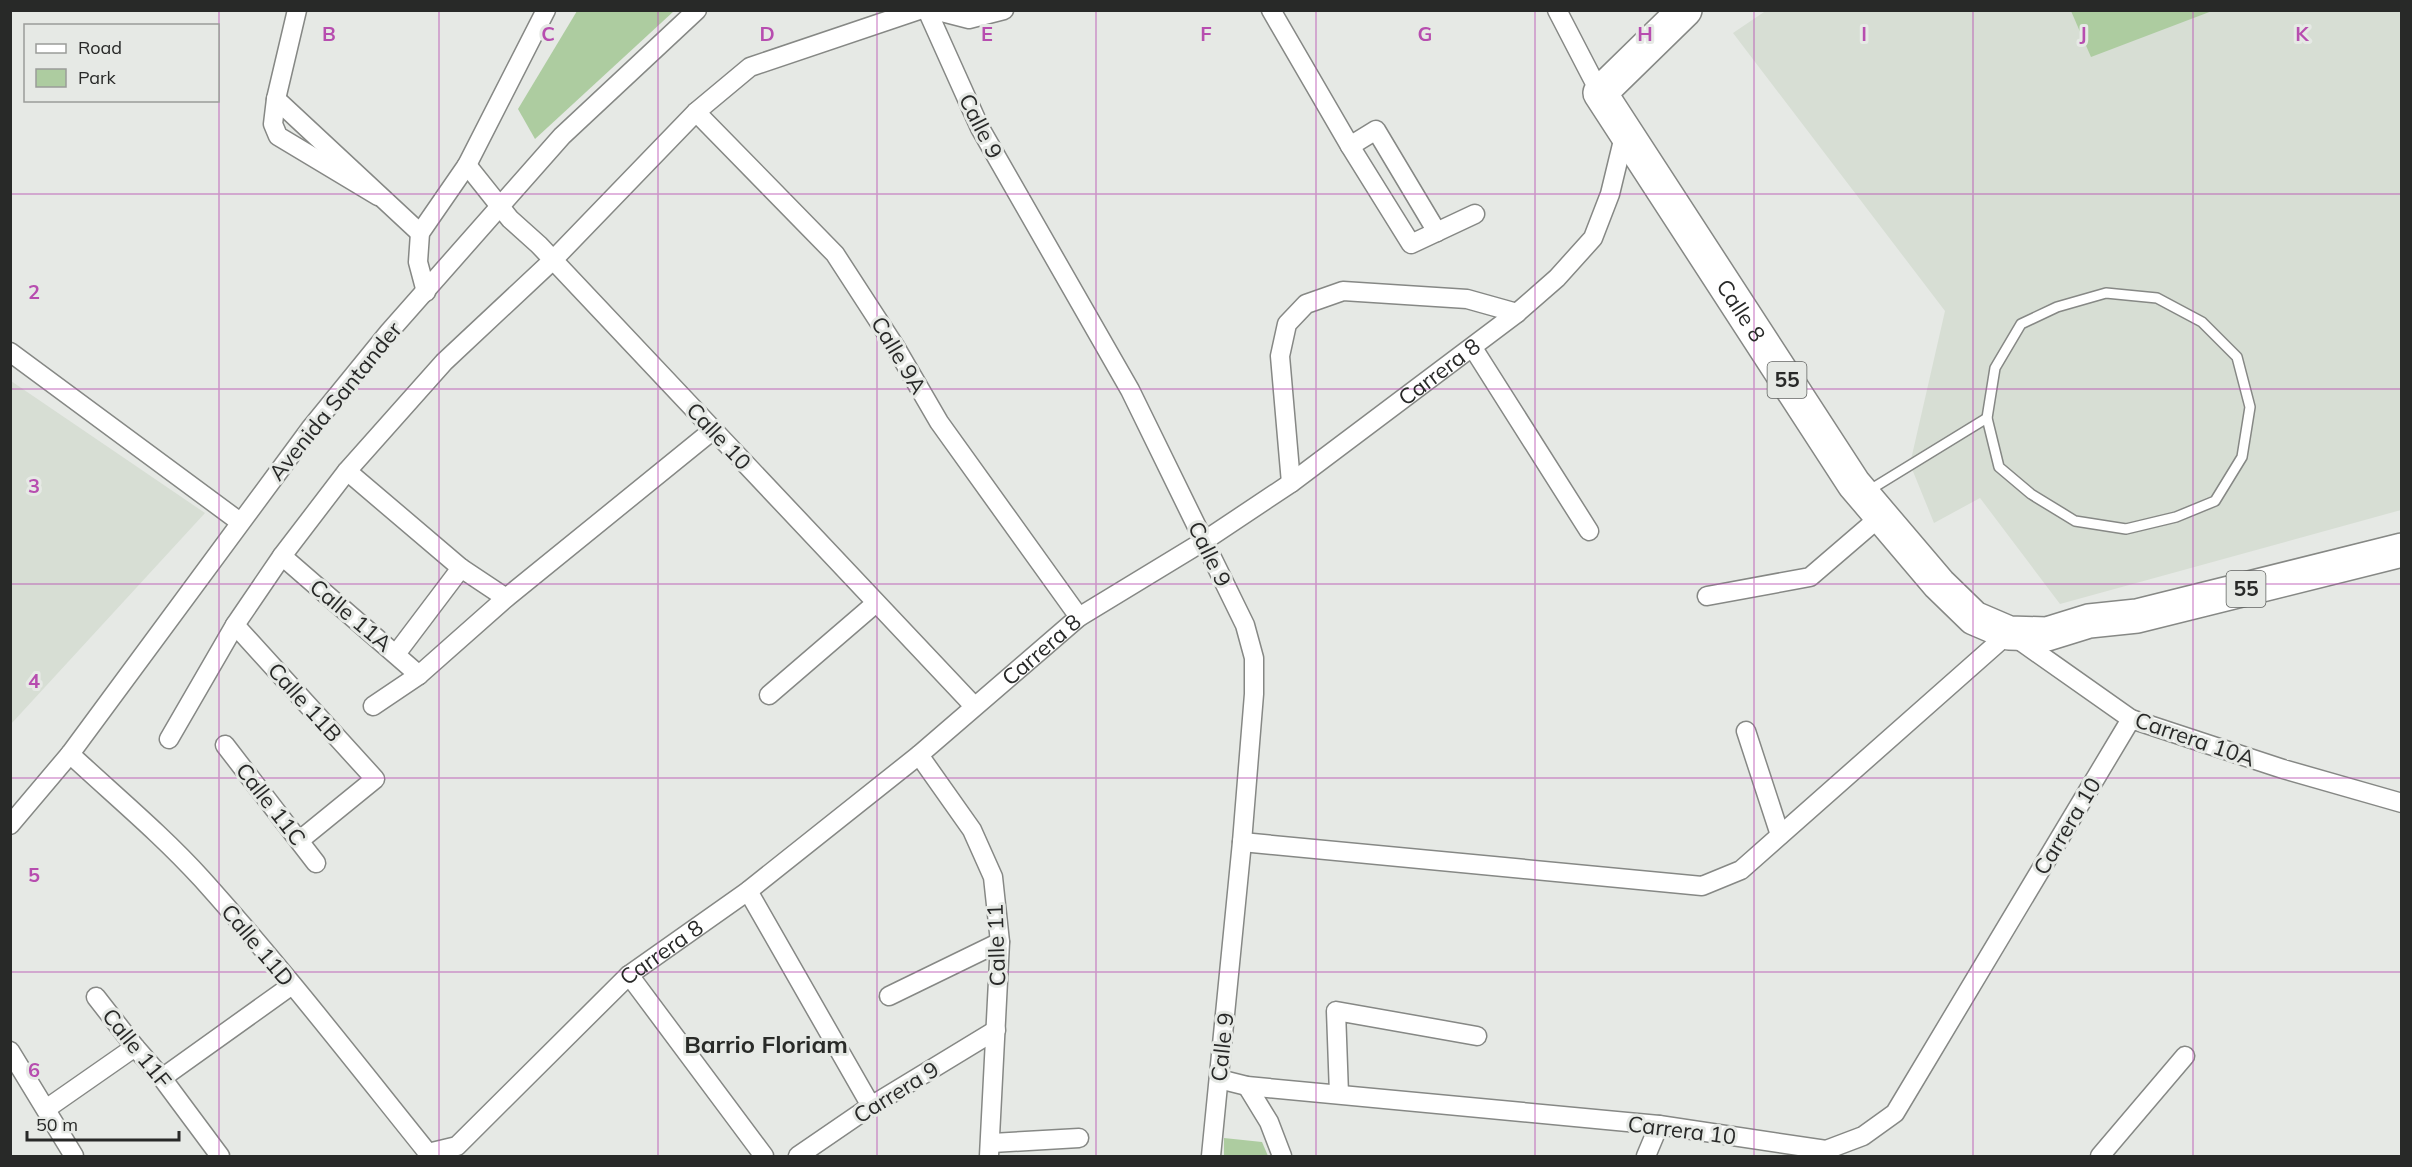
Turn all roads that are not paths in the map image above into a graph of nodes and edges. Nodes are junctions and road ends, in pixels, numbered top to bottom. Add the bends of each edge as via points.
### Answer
1 (297, 10) edge
2 (546, 10) edge
3 (698, 10) edge
4 (919, 10) edge
5 (927, 10) edge
6 (934, 10) edge
7 (1004, 10) edge
8 (1271, 10) edge
9 (1557, 10) edge
10 (1685, 10) edge
11 (1600, 93) junction
12 (276, 99) junction
13 (696, 112) junction
14 (1625, 132) junction
15 (1350, 146) junction
16 (467, 165) junction
17 (378, 196) junction
18 (505, 213) junction
19 (1475, 214) dead end
20 (1437, 232) junction
21 (420, 233) junction
22 (554, 260) junction
23 (426, 292) junction
24 (1517, 313) junction
25 (1473, 348) junction
26 (10, 352) edge
27 (1987, 418) junction
28 (713, 429) junction
29 (346, 471) junction
30 (1291, 483) junction
31 (1872, 505) junction
32 (240, 522) junction
33 (2402, 528) edge
34 (1589, 531) dead end
35 (1204, 541) junction
36 (2402, 550) edge
37 (282, 556) junction
38 (461, 568) junction
39 (1707, 596) dead end
40 (506, 598) junction
41 (876, 603) junction
42 (1078, 617) junction
43 (2089, 621) junction
44 (235, 625) junction
45 (2009, 633) junction
46 (396, 654) junction
47 (419, 675) junction
48 (770, 695) dead end
49 (374, 706) dead end
50 (974, 706) junction
51 (2131, 719) junction
52 (1746, 731) dead end
53 (169, 739) dead end
54 (225, 745) dead end
55 (70, 754) junction
56 (919, 755) junction
57 (2402, 803) edge
58 (10, 825) edge
59 (1780, 835) junction
60 (300, 840) junction
61 (1242, 842) junction
62 (316, 863) dead end
63 (748, 891) junction
64 (1000, 942) junction
65 (629, 975) junction
66 (291, 985) junction
67 (889, 996) dead end
68 (96, 997) dead end
69 (996, 1030) junction
70 (1477, 1036) dead end
71 (135, 1047) junction
72 (10, 1052) edge
73 (2185, 1056) dead end
74 (162, 1078) junction
75 (1219, 1078) junction
76 (1247, 1086) junction
77 (1338, 1094) junction
78 (871, 1106) junction
79 (46, 1109) junction
80 (1659, 1125) junction
81 (1079, 1138) dead end
82 (1759, 1148) edge
83 (991, 1150) edge
84 (461, 1151) edge
85 (427, 1155) edge
86 (74, 1156) edge
87 (220, 1156) edge
88 (764, 1156) edge
89 (798, 1156) edge
90 (1211, 1156) edge
91 (1282, 1156) edge
92 (1646, 1156) edge
93 (2100, 1156) edge

1 - 12 street
2 - 16 street
3 - 18 street, Avenida Santander via 562,136
4 - 13 street via 750,67
5 - 35 street, Calle 9 via 980,128 1130,390
6 - 7 street via 969,20
8 - 15 street
9 - 11 street, Calle 8
10 - 11 highway
11 - 14 highway, Calle 8 / 55
12 - 17 street
12 - 17 street via 273,124 278,136
13 - 22 street
13 - 42 street, Calle 9A via 835,254 939,422
14 - 24 street, Carrera 8 via 1610,194 1593,238 1557,278
14 - 31 highway, Calle 8 / 55 via 1854,484
15 - 20 street via 1411,244
15 - 20 street via 1376,129
16 - 18 street, Calle 10
16 - 21 street
17 - 21 street
18 - 22 street, Calle 10
18 - 23 street, Avenida Santander
19 - 20 street
21 - 23 street via 418,262
22 - 28 street, Calle 10
22 - 29 street via 444,362
23 - 32 street, Avenida Santander via 310,429
24 - 25 street, Carrera 8
24 - 30 street via 1467,299 1343,291 1306,304 1287,324 1280,356
25 - 30 street, Carrera 8
25 - 34 street
26 - 32 street
27 - 27 lane via 1995,368 2021,324 2057,307 2106,293 2157,298 2202,322 2237,357 2250,406 2242,457 2215,501 2176,517 2126,529 2075,521 2031,494 1999,467
27 - 31 lane
28 - 40 street
28 - 41 street, Calle 10
29 - 37 street
29 - 38 street
30 - 35 street, Carrera 8
31 - 39 street via 1810,577
31 - 45 highway, Calle 8 / 55 via 1974,618
32 - 55 street, Avenida Santander
33 - 43 highway, 55 via 2129,597
35 - 42 street, Carrera 8
35 - 61 street, Calle 9 via 1245,625 1254,658
36 - 43 highway, 55 via 2137,616
37 - 44 street
37 - 46 street, Calle 11A
38 - 40 street
38 - 46 street
40 - 47 street
41 - 48 street
41 - 50 street, Calle 10
42 - 50 street, Carrera 8
43 - 45 highway, 55 via 2047,634
44 - 53 street
44 - 60 street, Calle 11B via 375,779
45 - 51 street, Carrera 10A
45 - 59 street
46 - 47 street, Calle 11A
47 - 49 street
50 - 56 street, Carrera 8
51 - 57 street, Carrera 10A
51 - 82 street, Carrera 10 via 1894,1113 1863,1136 1826,1150
52 - 59 street
54 - 60 street, Calle 11C
55 - 58 street, Avenida Santander
55 - 66 street, Calle 11D via 202,879
56 - 63 street, Carrera 8
56 - 64 street, Calle 11 via 972,831 993,877
59 - 61 street via 1741,870 1702,886
60 - 62 street, Calle 11C
61 - 75 street, Calle 9
63 - 65 street, Carrera 8
63 - 78 street
64 - 67 street
64 - 69 street, Calle 11
65 - 84 street, Carrera 8
65 - 88 street
66 - 74 street
66 - 85 street, Calle 11D
68 - 71 street, Calle 11F
69 - 78 street, Carrera 9
69 - 83 street, Calle 11
70 - 77 street via 1336,1011
71 - 74 street, Calle 11F
71 - 79 street
72 - 79 street
73 - 93 street
74 - 87 street, Calle 11F
75 - 76 street, Carrera 10
75 - 90 street, Calle 9
76 - 77 street, Carrera 10
76 - 91 street via 1269,1122
77 - 80 street, Carrera 10
78 - 89 street, Carrera 9
79 - 86 street
80 - 82 street, Carrera 10
80 - 92 street
81 - 83 street
84 - 85 street, Carrera 8

